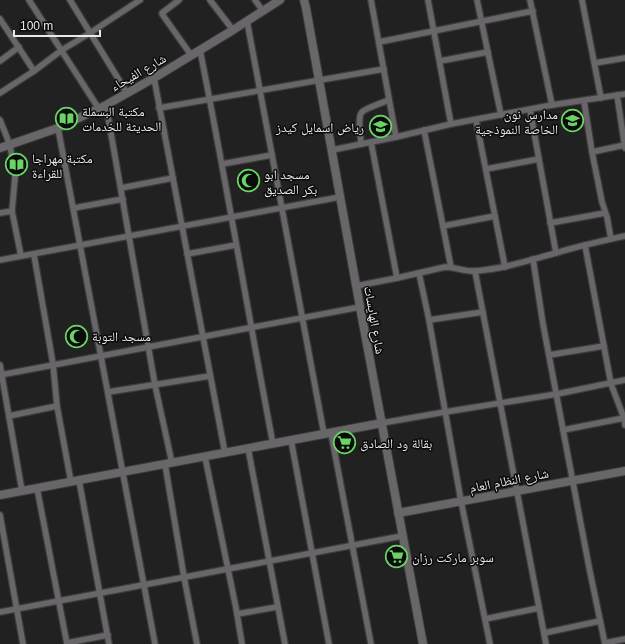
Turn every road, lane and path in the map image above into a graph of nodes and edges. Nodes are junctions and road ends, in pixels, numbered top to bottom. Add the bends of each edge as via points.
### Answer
1 (29, 0) edge
2 (70, 0) edge
3 (140, 0) edge
4 (179, 0) edge
5 (210, 0) edge
6 (255, 0) edge
7 (280, 0) edge
8 (304, 0) edge
9 (371, 0) edge
10 (428, 0) edge
11 (477, 0) edge
12 (530, 0) edge
13 (582, 0) edge
14 (263, 11) junction
15 (533, 11) junction
16 (0, 19) edge
17 (247, 21) junction
18 (481, 22) junction
19 (233, 30) junction
20 (434, 32) junction
21 (90, 33) junction
22 (379, 42) junction
23 (19, 47) junction
24 (62, 50) junction
25 (200, 50) junction
26 (488, 52) junction
27 (191, 54) junction
28 (625, 58) edge
29 (0, 61) edge
30 (440, 61) junction
31 (595, 63) junction
32 (384, 69) junction
33 (34, 71) junction
34 (154, 78) junction
35 (318, 81) junction
36 (260, 91) junction
37 (0, 93) edge
38 (127, 93) junction
39 (625, 94) edge
40 (616, 96) junction
41 (601, 98) junction
42 (210, 100) junction
43 (389, 100) junction
44 (584, 101) junction
45 (552, 105) junction
46 (102, 107) junction
47 (160, 108) junction
48 (530, 110) junction
49 (501, 115) junction
50 (0, 120) edge
51 (476, 120) junction
52 (451, 124) junction
53 (58, 128) junction
54 (424, 130) junction
55 (396, 137) junction
56 (370, 142) junction
57 (361, 144) junction
58 (10, 145) junction
59 (625, 146) edge
60 (0, 148) edge
61 (332, 150) junction
62 (592, 152) junction
63 (272, 155) junction
64 (539, 159) junction
65 (222, 164) junction
66 (486, 169) junction
67 (173, 178) junction
68 (121, 188) junction
69 (340, 197) junction
70 (123, 199) junction
71 (74, 208) junction
72 (282, 208) junction
73 (12, 211) junction
74 (0, 213) edge
75 (605, 213) junction
76 (495, 216) junction
77 (232, 218) junction
78 (550, 223) junction
79 (443, 226) junction
80 (182, 227) junction
81 (129, 236) junction
82 (625, 236) edge
83 (611, 239) junction
84 (236, 245) junction
85 (585, 245) junction
86 (80, 246) junction
87 (556, 253) junction
88 (34, 254) junction
89 (187, 254) junction
90 (21, 256) junction
91 (533, 259) junction
92 (0, 260) edge
93 (451, 267) junction
94 (505, 267) junction
95 (475, 271) junction
96 (419, 273) junction
97 (397, 278) junction
98 (356, 286) junction
99 (360, 307) junction
100 (483, 312) junction
101 (302, 318) junction
102 (429, 320) junction
103 (251, 328) junction
104 (203, 337) junction
105 (604, 346) junction
106 (148, 347) junction
107 (549, 355) junction
108 (101, 356) junction
109 (53, 364) junction
110 (0, 365) edge
111 (1, 375) edge
112 (210, 376) junction
113 (625, 380) edge
114 (611, 384) junction
115 (155, 385) junction
116 (108, 392) junction
117 (557, 394) junction
118 (500, 403) junction
119 (57, 406) junction
120 (445, 412) junction
121 (9, 416) junction
122 (624, 418) edge
123 (382, 424) junction
124 (625, 425) edge
125 (564, 430) junction
126 (327, 434) junction
127 (291, 440) junction
128 (273, 444) junction
129 (248, 448) junction
130 (225, 453) junction
131 (205, 456) junction
132 (169, 463) junction
133 (625, 471) edge
134 (122, 472) junction
135 (573, 480) junction
136 (75, 481) junction
137 (37, 488) junction
138 (516, 490) junction
139 (22, 491) junction
140 (0, 495) edge
141 (461, 501) junction
142 (398, 513) junction
143 (0, 515) edge
144 (402, 536) junction
145 (352, 545) junction
146 (312, 552) junction
147 (269, 561) junction
148 (228, 569) junction
149 (184, 578) junction
150 (144, 585) junction
151 (100, 593) junction
152 (58, 601) junction
153 (277, 607) junction
154 (539, 608) junction
155 (16, 609) junction
156 (0, 612) edge
157 (237, 614) junction
158 (485, 619) junction
159 (600, 621) junction
160 (544, 633) junction
161 (108, 635) junction
162 (625, 639) edge
163 (67, 643) edge
164 (605, 643) edge
165 (23, 644) edge
166 (109, 644) edge
167 (155, 644) edge
168 (197, 644) edge
169 (242, 644) edge
170 (285, 644) edge
171 (328, 644) edge
172 (371, 644) edge
173 (424, 644) edge
174 (490, 644) edge
175 (546, 644) edge

1 - 24 street
2 - 21 street
3 - 21 street
4 - 27 street via 162,14
5 - 19 street
6 - 14 street
7 - 14 street, شارع الفيحاء
8 - 35 street, شارع الهايسات
9 - 22 street
10 - 20 street
11 - 18 street
12 - 15 street
13 - 31 street
14 - 17 street, شارع الفيحاء
15 - 18 street
15 - 45 street
16 - 23 street
17 - 19 street, شارع الفيحاء
17 - 36 street
18 - 20 street
18 - 26 street
19 - 25 street, شارع الفيحاء
20 - 22 street
20 - 30 street
21 - 24 street
21 - 38 street
22 - 32 street
23 - 29 street
23 - 33 street
24 - 33 street
24 - 46 street
25 - 27 street, شارع الفيحاء
25 - 42 street
26 - 30 street
26 - 49 street
27 - 34 street, شارع الفيحاء
28 - 31 street
30 - 52 street
31 - 41 street
32 - 35 street
32 - 43 street
33 - 37 street
34 - 38 street, شارع الفيحاء
34 - 47 street
35 - 36 street
35 - 61 street, شارع الهايسات
36 - 42 street
36 - 63 street
38 - 46 street, شارع الفيحاء
39 - 40 street
40 - 41 street
40 - 59 street
41 - 44 street
42 - 47 street
42 - 65 street
43 - 55 street
43 - 57 street via 362,112
44 - 45 street
44 - 62 street
45 - 48 street
46 - 53 street, شارع الفيحاء
46 - 68 street
47 - 67 street
48 - 49 street
48 - 64 street
49 - 51 street
50 - 58 street
51 - 52 street
51 - 66 street
52 - 54 street
53 - 58 street, شارع الفيحاء
53 - 71 street
54 - 55 street
54 - 79 street
55 - 56 street
56 - 57 street
56 - 97 street
57 - 61 street
58 - 60 street, شارع الفيحاء
58 - 73 street via 15,177
59 - 62 street
61 - 69 street, شارع الهايسات
62 - 75 street
63 - 65 street
63 - 72 street
64 - 66 street
64 - 78 street
65 - 77 street
66 - 76 street
67 - 68 street
67 - 80 street
68 - 70 street
69 - 72 street
69 - 98 street, شارع الهايسات
70 - 71 street
70 - 81 street
71 - 86 street
72 - 77 street
72 - 101 street
73 - 74 street
73 - 90 street
75 - 78 street
75 - 83 street
76 - 79 street
76 - 94 street
77 - 80 street
77 - 84 street
78 - 87 street
79 - 93 street
80 - 81 street
80 - 89 street
81 - 86 street
81 - 106 street
82 - 83 street
83 - 85 street
84 - 89 street
84 - 103 street
85 - 87 street
85 - 105 street
86 - 88 street
86 - 108 street
87 - 91 street
88 - 90 street
88 - 109 street
89 - 104 street
90 - 92 street
91 - 94 street
91 - 107 street
93 - 95 street via 468,272
93 - 96 street
94 - 95 street
95 - 100 street
96 - 97 street
96 - 102 street
97 - 98 street
98 - 99 street, شارع الهايسات
99 - 101 street
99 - 123 street, شارع الهايسات
100 - 102 street
100 - 118 street
101 - 103 street
101 - 126 street
102 - 120 street
103 - 104 street
103 - 128 street
104 - 106 street
104 - 112 street
105 - 107 street
105 - 114 street
106 - 108 street
106 - 115 street
107 - 117 street
108 - 109 street
108 - 116 street
109 - 111 street
109 - 119 street
110 - 111 street
111 - 121 street
112 - 115 street
112 - 130 street
113 - 114 street
114 - 117 street
114 - 122 street
115 - 116 street
115 - 132 street
116 - 134 street
117 - 118 street
117 - 125 street
118 - 120 street
118 - 138 street
119 - 121 street
119 - 136 street
120 - 123 street
120 - 141 street
121 - 139 street
122 - 124 street
122 - 125 street
123 - 126 street
123 - 142 street, شارع الهايسات
125 - 135 street
126 - 127 street
126 - 145 street
127 - 128 street
127 - 146 street
128 - 129 street
129 - 130 street
129 - 147 street
130 - 131 street
131 - 132 street
131 - 148 street
132 - 134 street
132 - 149 street
133 - 135 street, شارع النظام العام
134 - 136 street
134 - 150 street
135 - 138 street, شارع النظام العام
135 - 159 street
136 - 137 street
136 - 151 street
137 - 139 street
137 - 152 street
138 - 141 street, شارع النظام العام
138 - 154 street
139 - 140 street
141 - 142 street, شارع النظام العام
141 - 158 street
142 - 144 street, شارع الهايسات
143 - 155 street
144 - 145 street
144 - 173 street, شارع الهايسات
145 - 146 street
145 - 172 street
146 - 147 street
146 - 171 street
147 - 148 street
147 - 153 street
148 - 149 street
148 - 157 street
149 - 150 street
149 - 168 street
150 - 151 street
150 - 167 street
151 - 152 street
151 - 161 street
152 - 155 street
152 - 163 street
153 - 157 street
153 - 170 street
154 - 158 street
154 - 160 street
155 - 156 street
155 - 165 street
157 - 169 street
158 - 174 street
159 - 160 street
159 - 164 street
160 - 175 street
161 - 163 street
161 - 166 street
162 - 164 street

